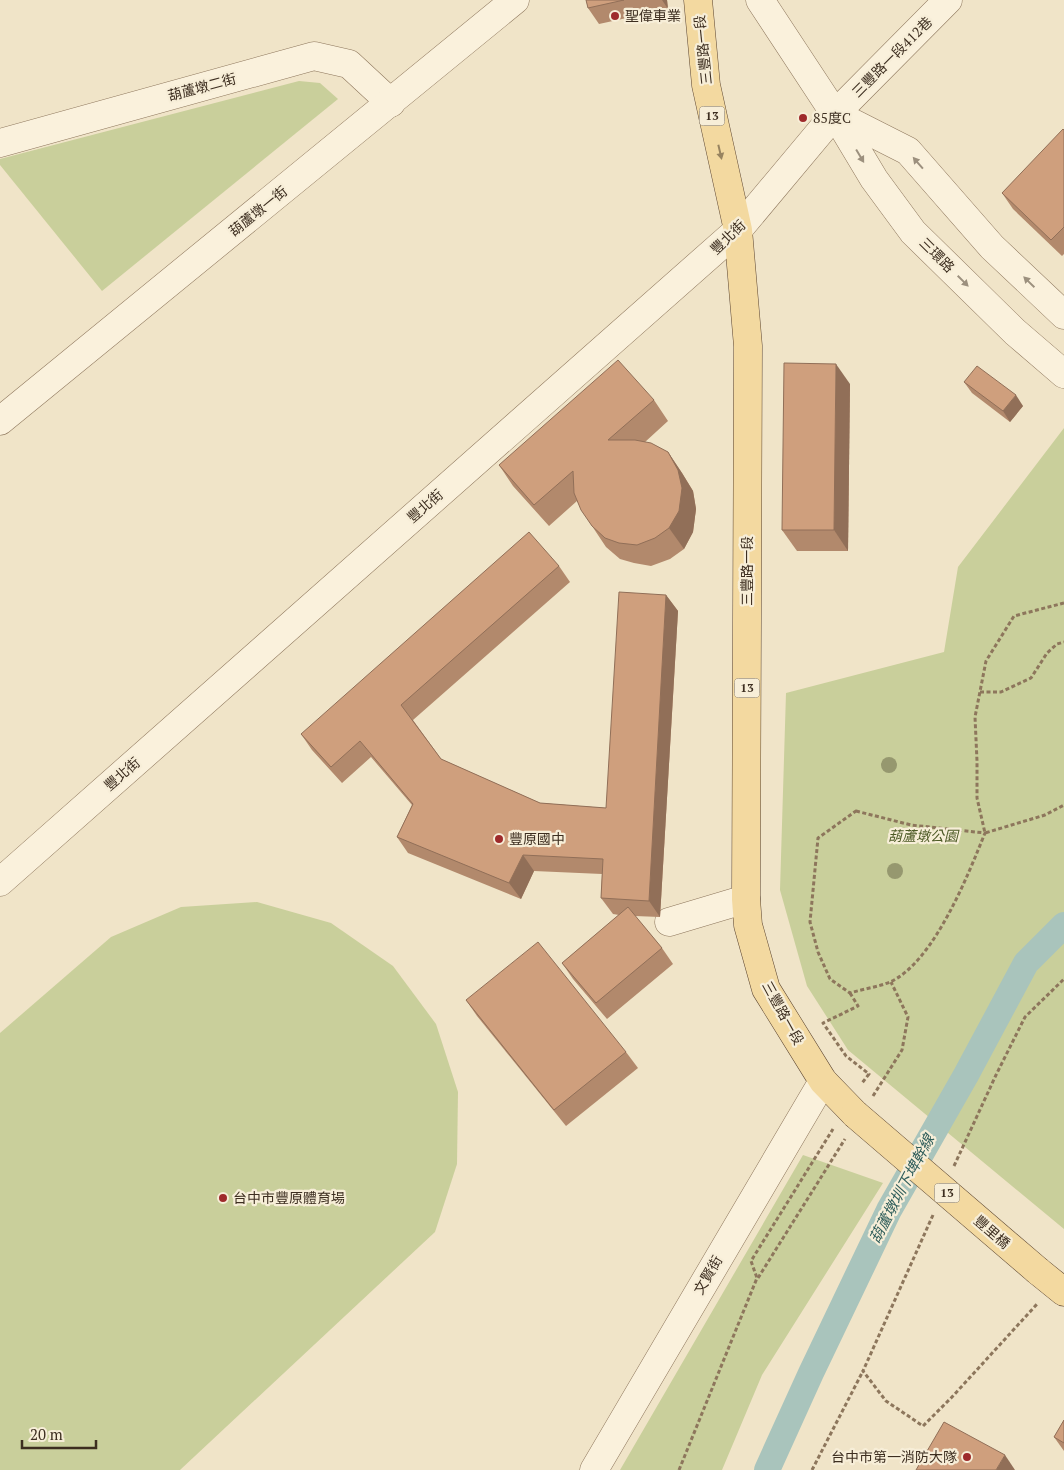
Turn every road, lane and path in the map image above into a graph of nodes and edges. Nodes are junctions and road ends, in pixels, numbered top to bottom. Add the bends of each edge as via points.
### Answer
1 (515, 0) edge
2 (698, 0) edge
3 (760, 0) edge
4 (948, 0) edge
5 (391, 103) junction
6 (835, 114) junction
7 (0, 143) edge
8 (738, 230) junction
9 (1064, 315) edge
10 (1064, 374) edge
11 (5, 407) edge
12 (1064, 603) edge
13 (1064, 642) edge
14 (980, 692) junction
15 (1064, 805) edge
16 (985, 833) junction
17 (0, 882) edge
18 (746, 900) junction
19 (669, 922) dead end
20 (1064, 979) edge
21 (891, 982) junction
22 (850, 993) junction
23 (902, 1050) dead end
24 (823, 1081) junction
25 (850, 1109) junction
26 (951, 1172) dead end
27 (811, 1190) dead end
28 (936, 1207) dead end
29 (758, 1278) junction
30 (1052, 1282) edge
31 (863, 1371) junction
32 (594, 1470) edge
33 (679, 1470) edge
34 (812, 1470) edge

1 - 5 street, 葫蘆墩一街
2 -> 8 main road, 三豐路一段 / 13 via 706,85
3 - 6 street, 三環路
4 - 6 street, 三豐路一段412巷
5 - 7 street, 葫蘆墩二街 via 349,64 314,56
5 - 11 street, 葫蘆墩一街
6 - 8 street, 豐北街
9 -> 6 street, 三環路 via 992,247 908,151
6 -> 10 street, 三環路 via 874,179 913,232 1015,332
8 - 17 street, 豐北街
8 - 18 main road, 三豐路一段 / 13 via 748,346
12 - 14 path via 1014,616 986,661
13 - 14 path via 1047,653 1031,678 1001,692
14 - 16 path via 975,717 977,798
15 - 16 path via 1045,815
16 - 21 path via 939,932 915,964
16 - 22 path via 911,825 856,811 818,838 810,922 830,979
18 - 19 street
18 - 24 main road, 三豐路一段 / 13 via 748,925 766,989
20 - 26 path via 1025,1017
21 - 22 path
21 - 23 path via 908,1017
22 - 25 path via 858,1006 823,1024 846,1056 869,1074
24 - 25 main road, 三豐路一段 / 13
24 - 32 street, 文賢街
25 - 29 path via 751,1261
25 - 30 main road, 豐里橋 / 13, bridge
27 - 29 path
28 - 31 path
29 - 33 path
30 - 31 path via 923,1426 886,1401
31 - 34 path

